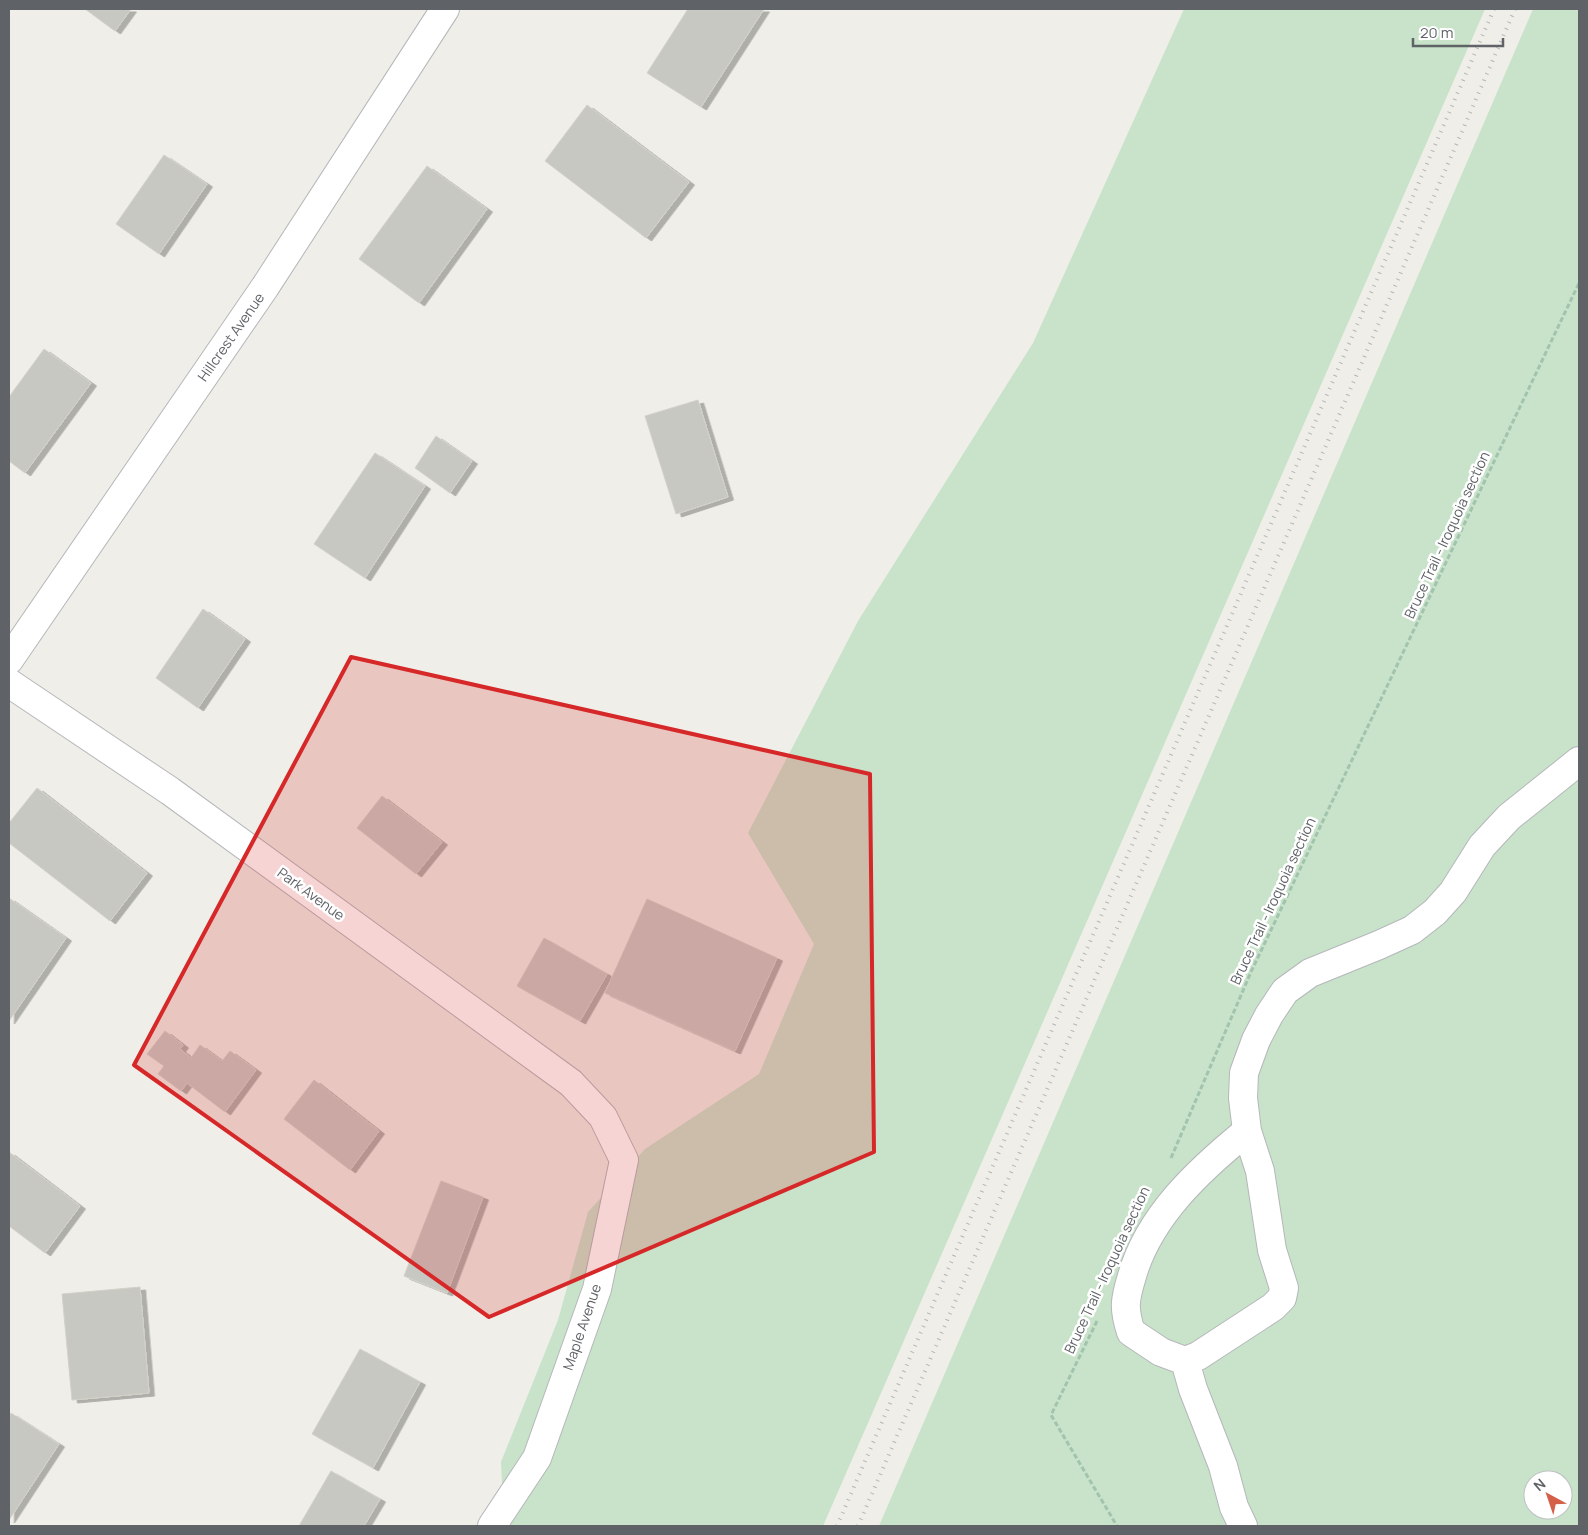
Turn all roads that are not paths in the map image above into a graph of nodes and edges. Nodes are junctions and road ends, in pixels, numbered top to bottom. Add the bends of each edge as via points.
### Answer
1 (439, 11) edge
2 (9, 660) edge
3 (9, 683) edge
4 (1579, 761) edge
5 (603, 1117) joint
6 (1247, 1132) junction
7 (1185, 1361) junction
8 (492, 1526) edge
9 (1244, 1526) edge

1 - 2 street, Hillcrest Avenue via 265,287
3 - 5 street, Park Avenue via 170,791 563,1077
4 - 6 street via 1510,817 1482,846 1453,892 1412,930 1310,972 1285,991 1256,1040 1244,1073
5 - 8 street, Maple Avenue via 624,1160 596,1289 537,1458
6 - 7 street via 1260,1170 1272,1250 1284,1288 1282,1298 1274,1308
6 - 7 street via 1206,1168 1155,1224 1137,1259 1125,1297 1131,1332 1161,1352
7 - 9 street via 1223,1466 1234,1507

